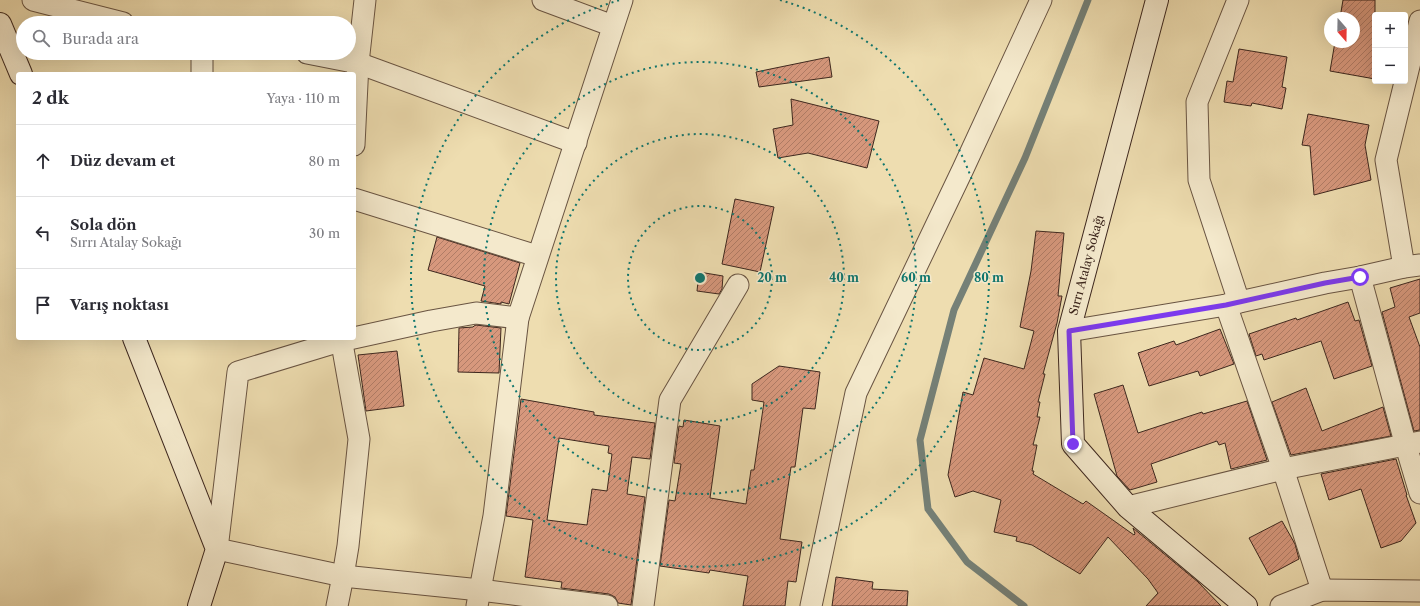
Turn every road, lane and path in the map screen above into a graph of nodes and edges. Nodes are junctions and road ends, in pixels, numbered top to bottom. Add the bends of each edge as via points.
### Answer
1 (34, 0) edge
2 (365, 0) edge
3 (543, 0) edge
4 (622, 0) edge
5 (1042, 0) edge
6 (1157, 0) edge
7 (1238, 0) edge
8 (96, 16) edge
9 (1420, 21) edge
10 (0, 24) edge
11 (613, 26) junction
12 (202, 60) edge
13 (339, 60) edge
14 (358, 64) junction
15 (20, 72) edge
16 (202, 72) edge
17 (356, 104) edge
18 (576, 143) junction
19 (356, 200) edge
20 (538, 256) junction
21 (1412, 266) edge
22 (1360, 277) junction
23 (738, 285) dead end
24 (1233, 304) junction
25 (518, 318) junction
26 (1069, 331) junction
27 (356, 337) edge
28 (135, 340) edge
29 (340, 340) edge
30 (1413, 444) edge
31 (1283, 469) junction
32 (1420, 493) edge
33 (1128, 507) junction
34 (217, 549) junction
35 (343, 576) junction
36 (1322, 590) junction
37 (1420, 590) edge
38 (479, 598) edge
39 (198, 606) edge
40 (337, 606) edge
41 (607, 606) edge
42 (643, 606) edge
43 (812, 606) edge
44 (1246, 606) edge
45 (1281, 606) edge

1 - 8 street
2 - 14 street
3 - 11 street
4 - 11 street
5 - 43 street via 856,393
6 - 26 main road, Sırrı Atalay Sokağı
7 - 24 street via 1197,102 1199,180
9 - 21 street via 1386,160
10 - 15 main road
11 - 18 street
12 - 16 street
13 - 14 street
14 - 17 street
14 - 18 street
18 - 20 street
19 - 20 street
20 - 25 street
21 - 22 street
22 - 24 street
22 - 30 street
23 - 42 street via 670,400
24 - 26 street
24 - 31 street
25 - 27 street via 476,313
25 - 38 street via 494,516
26 - 33 main road, Sırrı Atalay Sokağı via 1073,444
28 - 34 main road
29 - 34 street via 238,372
29 - 35 street via 359,439
30 - 31 street
30 - 32 street
31 - 33 street
31 - 36 street
33 - 44 main road, Sırrı Atalay Sokağı
34 - 35 street
34 - 39 main road
35 - 38 street
35 - 40 street
36 - 37 street
36 - 45 street
38 - 41 street

